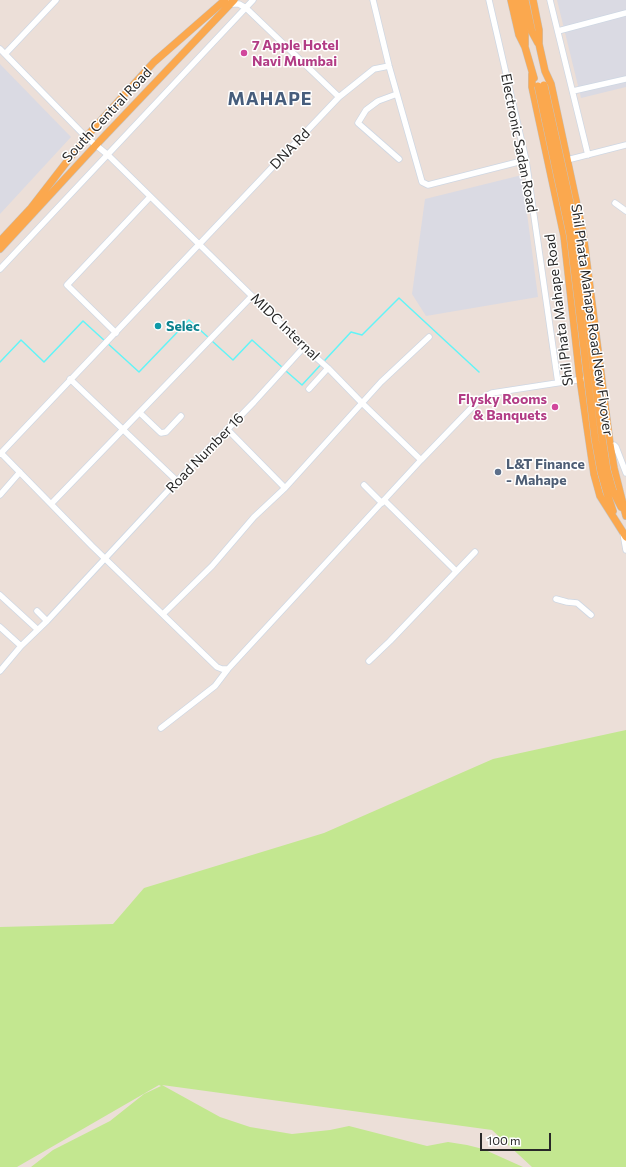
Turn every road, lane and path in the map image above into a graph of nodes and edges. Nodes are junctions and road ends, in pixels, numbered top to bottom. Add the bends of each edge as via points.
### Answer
1 (56, 0) edge
2 (253, 0) edge
3 (373, 0) edge
4 (489, 0) edge
5 (511, 0) edge
6 (518, 0) edge
7 (525, 0) edge
8 (533, 0) edge
9 (550, 0) edge
10 (232, 1) edge
11 (246, 8) junction
12 (626, 13) edge
13 (558, 30) junction
14 (529, 33) junction
15 (539, 44) junction
16 (525, 47) junction
17 (0, 49) edge
18 (5, 54) junction
19 (389, 66) junction
20 (545, 71) junction
21 (532, 74) junction
22 (626, 79) edge
23 (541, 86) junction
24 (573, 91) junction
25 (397, 94) junction
26 (339, 98) junction
27 (86, 137) junction
28 (96, 145) junction
29 (626, 146) edge
30 (108, 155) junction
31 (588, 155) junction
32 (399, 158) dead end
33 (526, 160) junction
34 (567, 160) junction
35 (150, 197) junction
36 (615, 203) dead end
37 (626, 211) edge
38 (0, 241) edge
39 (199, 244) junction
40 (0, 249) edge
41 (0, 269) edge
42 (252, 296) junction
43 (115, 334) junction
44 (429, 336) dead end
45 (304, 347) junction
46 (328, 368) junction
47 (601, 376) junction
48 (70, 379) junction
49 (580, 379) junction
50 (558, 383) junction
51 (309, 389) dead end
52 (362, 403) junction
53 (140, 413) junction
54 (181, 416) dead end
55 (123, 429) junction
56 (227, 429) junction
57 (610, 444) junction
58 (590, 447) junction
59 (0, 453) edge
60 (421, 460) junction
61 (20, 472) junction
62 (626, 474) edge
63 (616, 478) junction
64 (177, 481) junction
65 (364, 485) dead end
66 (285, 488) junction
67 (610, 492) junction
68 (0, 495) edge
69 (383, 502) junction
70 (51, 504) junction
71 (626, 516) edge
72 (617, 522) junction
73 (624, 535) edge
74 (626, 550) edge
75 (475, 552) dead end
76 (105, 558) junction
77 (456, 571) junction
78 (0, 595) edge
79 (556, 599) dead end
80 (37, 611) dead end
81 (163, 614) junction
82 (590, 615) dead end
83 (46, 621) junction
84 (0, 627) edge
85 (37, 629) junction
86 (21, 646) junction
87 (369, 661) dead end
88 (228, 669) junction
89 (0, 671) edge
90 (161, 728) dead end

1 - 18 street
2 - 11 street
3 - 19 street
4 - 33 street, Electronic Sadan Road
5 - 16 main road via 519,35
6 - 14 main road
7 - 14 main road
8 - 15 main road
9 - 13 street
10 - 11 street
10 - 27 main road, South Central Road via 154,62
10 - 28 main road, South Central Road
11 - 26 street
11 - 30 street
12 - 13 street
13 - 24 street
14 - 15 main road
14 - 16 main road
15 - 20 main road
16 - 21 main road
17 - 18 street, MIDC Internal
18 - 27 street, MIDC Internal
19 - 25 street
19 - 26 street, DNA Rd via 374,69
20 - 23 main road, Shil Phata Mahape Road New Flyover
20 - 34 main road via 551,84
21 - 23 main road, Shil Phata Mahape Road New Flyover
21 - 49 main road, Shil Phata Mahape Road via 532,87 564,236
22 - 24 street
23 - 67 main road, Shil Phata Mahape Road New Flyover, bridge via 577,234
24 - 31 street
25 - 32 street via 378,101 366,110 358,123
25 - 33 street via 422,182 428,185
26 - 39 street, DNA Rd
27 - 28 street, MIDC Internal
27 - 38 main road, South Central Road via 31,208
28 - 30 street, MIDC Internal
28 - 40 main road, South Central Road
29 - 31 street
30 - 35 street, MIDC Internal
30 - 41 street
31 - 34 street
33 - 50 street, Electronic Sadan Road
34 - 47 main road via 583,233
35 - 39 street, MIDC Internal
35 - 43 street via 67,285
36 - 37 street
39 - 42 street, MIDC Internal
39 - 43 street, DNA Rd
42 - 45 street, MIDC Internal
42 - 53 street
43 - 48 street, DNA Rd
44 - 52 street
45 - 46 street, MIDC Internal
45 - 56 street, Road Number 16
46 - 51 street
46 - 52 street, MIDC Internal
47 - 49 street
47 - 57 main road
48 - 55 street
48 - 59 street, DNA Rd
49 - 50 street
49 - 58 main road, Shil Phata Mahape Road
50 - 60 street via 492,393 480,399
52 - 60 street, MIDC Internal
52 - 66 street
53 - 54 street via 161,433 166,432
53 - 55 street
55 - 64 street
55 - 70 street
56 - 64 street, Road Number 16
56 - 66 street
57 - 58 street
57 - 62 street via 616,447
57 - 63 main road
58 - 72 main road, Shil Phata Mahape Road via 600,496
59 - 61 street
60 - 69 street
61 - 68 street
61 - 70 street
62 - 63 street
63 - 71 main road
64 - 76 street, Road Number 16
65 - 69 street
66 - 81 street
67 - 71 main road, Shil Phata Mahape Road New Flyover
67 - 72 main road, Shil Phata Mahape Road New Flyover
69 - 77 street
69 - 88 street
70 - 76 street
72 - 73 main road, Shil Phata Mahape Road
73 - 74 street
75 - 77 street
76 - 81 street
76 - 83 street, Road Number 16
77 - 87 street
78 - 85 street
79 - 82 street via 577,603
80 - 83 street
81 - 88 street via 217,667
83 - 85 street, Road Number 16
84 - 86 street
85 - 86 street, Road Number 16
86 - 89 street, Road Number 16
88 - 90 street via 215,686

